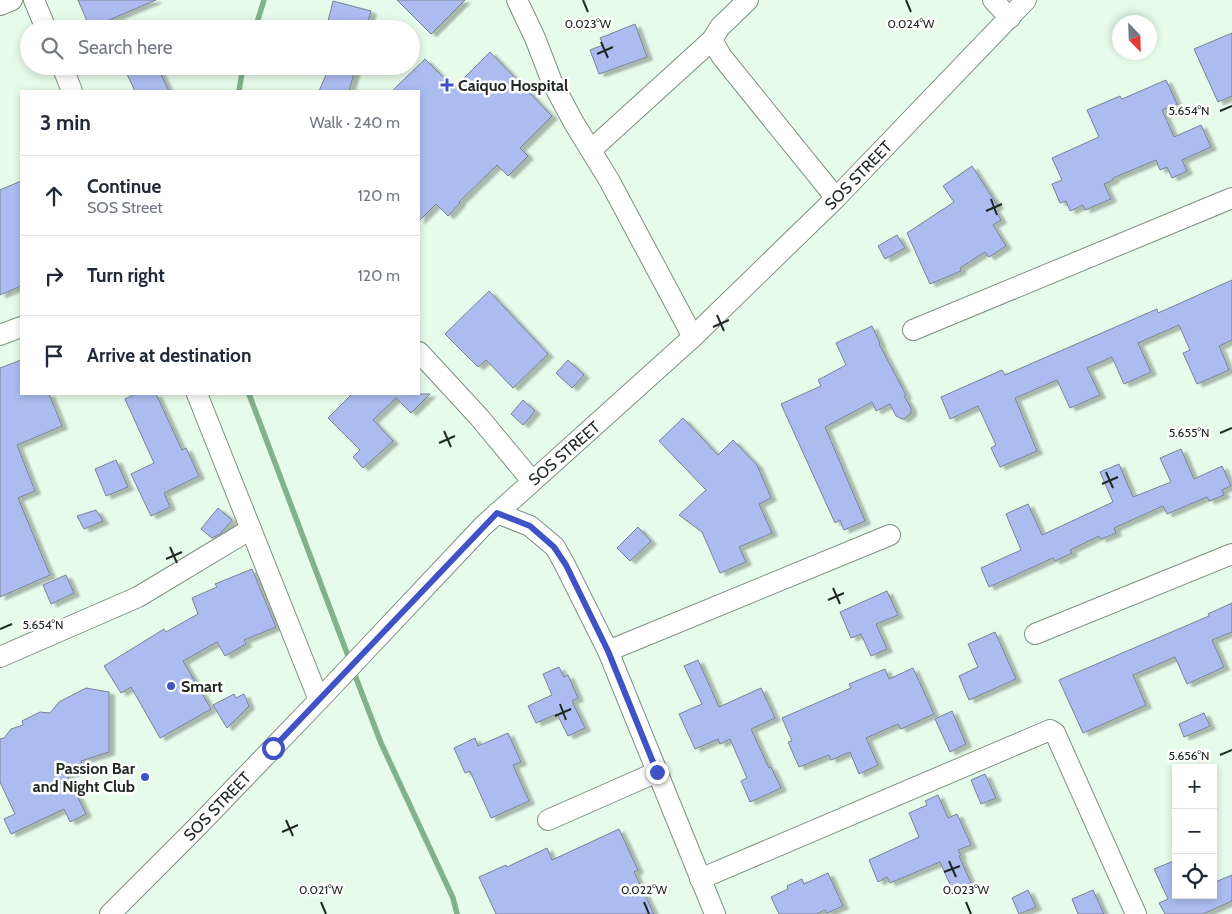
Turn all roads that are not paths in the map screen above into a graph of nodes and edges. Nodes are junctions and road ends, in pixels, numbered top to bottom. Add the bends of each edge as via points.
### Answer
1 (12, 0) edge
2 (34, 0) edge
3 (517, 0) edge
4 (748, 0) edge
5 (993, 0) edge
6 (1026, 0) edge
7 (0, 5) edge
8 (1010, 18) junction
9 (42, 20) edge
10 (712, 40) junction
11 (66, 75) edge
12 (72, 90) edge
13 (591, 150) junction
14 (836, 198) junction
15 (1232, 198) edge
16 (20, 327) edge
17 (913, 330) dead end
18 (0, 335) edge
19 (693, 337) junction
20 (420, 353) edge
21 (197, 395) edge
22 (532, 481) junction
23 (497, 513) junction
24 (251, 529) junction
25 (890, 535) dead end
26 (1232, 554) edge
27 (1036, 634) dead end
28 (608, 651) junction
29 (0, 657) edge
30 (319, 700) junction
31 (657, 772) junction
32 (548, 820) dead end
33 (700, 879) junction
34 (110, 914) edge
35 (715, 914) edge
36 (1136, 914) edge

1 - 7 street
2 - 9 street
3 - 13 street via 552,82
4 - 10 street via 720,27
5 - 8 street
6 - 8 street, SOS STREET
8 - 14 street, SOS STREET
10 - 13 street
10 - 14 street via 722,57
11 - 12 street
13 - 19 street
14 - 19 street, SOS STREET
15 - 17 street
16 - 18 street
19 - 22 street, SOS STREET
20 - 22 street
21 - 24 street
22 - 23 street, SOS STREET
23 - 28 street via 530,526 554,547
23 - 30 street, SOS STREET
24 - 29 street via 138,597
24 - 30 street
25 - 28 street
26 - 27 street
28 - 31 street
30 - 34 street, SOS STREET
31 - 32 street
31 - 33 street
33 - 35 street
33 - 36 street via 1050,730 1055,734

